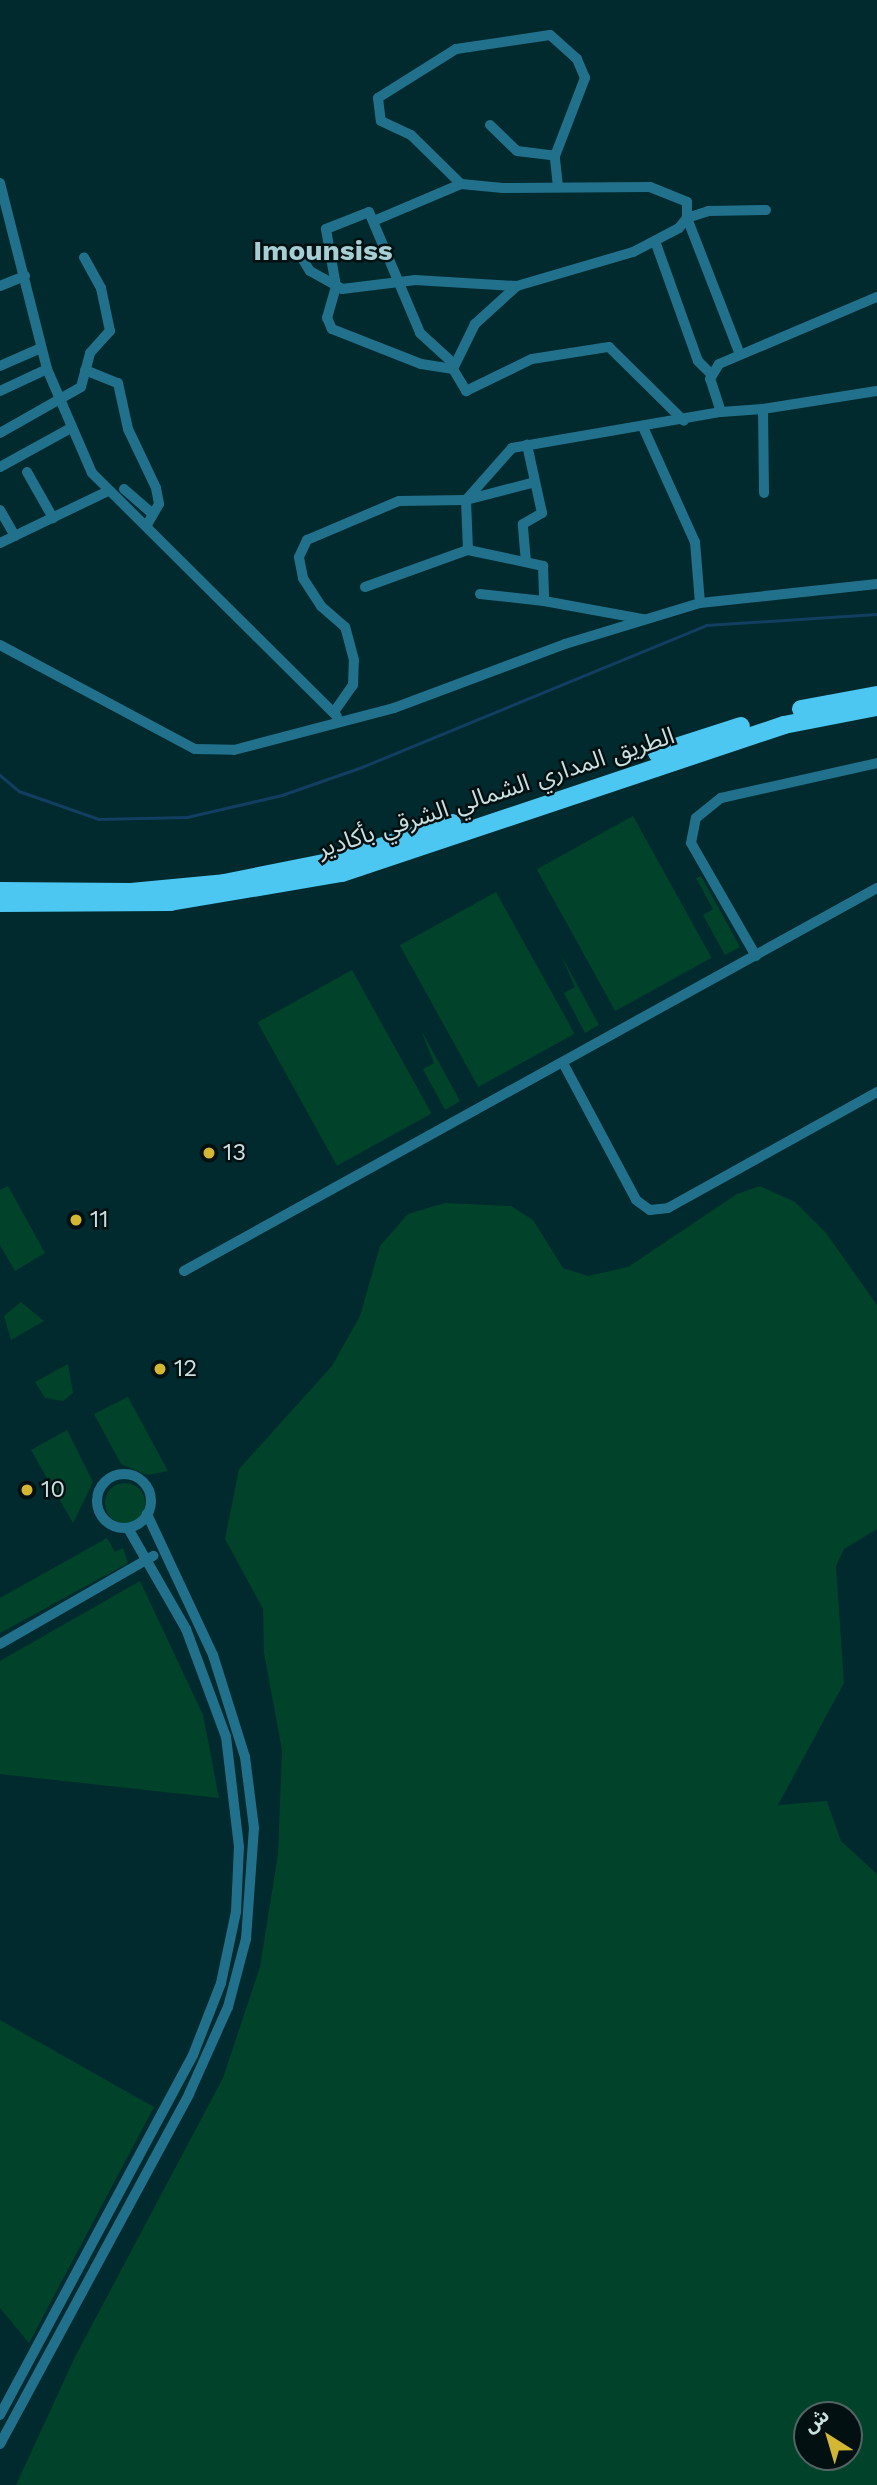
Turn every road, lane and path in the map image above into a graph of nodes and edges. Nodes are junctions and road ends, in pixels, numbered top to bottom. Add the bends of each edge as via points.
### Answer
1 (490, 125) dead end
2 (555, 156) junction
3 (0, 183) edge
4 (461, 184) junction
5 (558, 187) junction
6 (766, 210) dead end
7 (688, 218) junction
8 (376, 220) junction
9 (655, 240) junction
10 (299, 253) dead end
11 (84, 257) dead end
12 (25, 276) junction
13 (403, 284) junction
14 (0, 286) edge
15 (336, 286) junction
16 (517, 286) junction
17 (877, 298) edge
18 (41, 348) junction
19 (739, 352) junction
20 (0, 366) edge
21 (453, 366) junction
22 (47, 369) junction
23 (85, 370) junction
24 (710, 373) junction
25 (0, 391) edge
26 (877, 391) edge
27 (59, 401) junction
28 (762, 409) junction
29 (721, 412) junction
30 (684, 421) junction
31 (643, 427) junction
32 (69, 429) junction
33 (0, 433) edge
34 (527, 445) junction
35 (0, 467) edge
36 (27, 472) dead end
37 (535, 482) junction
38 (124, 489) dead end
39 (108, 491) junction
40 (764, 492) dead end
41 (466, 500) junction
42 (0, 510) edge
43 (153, 514) junction
44 (53, 517) junction
45 (147, 524) junction
46 (15, 536) junction
47 (0, 543) edge
48 (468, 551) junction
49 (526, 562) junction
50 (877, 584) edge
51 (365, 587) dead end
52 (480, 594) dead end
53 (544, 601) junction
54 (700, 603) junction
55 (646, 619) junction
56 (0, 645) edge
57 (877, 695) edge
58 (877, 707) edge
59 (334, 712) junction
60 (344, 723) junction
61 (877, 763) edge
62 (877, 888) edge
63 (0, 891) edge
64 (0, 903) edge
65 (756, 956) junction
66 (563, 1063) junction
67 (877, 1092) edge
68 (184, 1271) dead end
69 (147, 1514) junction
70 (128, 1528) junction
71 (162, 1552) junction
72 (147, 1559) junction
73 (0, 1644) edge
74 (0, 2415) edge
75 (0, 2444) edge

1 - 2 street via 517,151
2 - 4 street via 572,100 583,86 577,59 550,35 456,49 402,77 375,106 381,121 411,135
2 - 5 street
3 - 12 street
4 - 5 street
4 - 8 street
5 - 7 street via 650,187 687,202
6 - 7 street via 708,211
7 - 9 street
7 - 19 street
8 - 13 street
8 - 15 street via 362,211 323,233
9 - 16 street via 603,264
9 - 24 street via 698,361
10 - 15 street via 310,271
11 - 23 street via 110,324
12 - 14 street
12 - 18 street
13 - 15 street
13 - 16 street
13 - 21 street via 420,333
15 - 21 street via 327,317 339,336
16 - 21 street via 475,324
17 - 19 street
18 - 20 street
18 - 22 street
19 - 24 street
21 - 30 street via 466,391 532,359 609,347
22 - 25 street
22 - 27 street
23 - 27 street via 82,387
23 - 43 street via 118,383 128,429 156,488
24 - 29 street
26 - 28 street
27 - 32 street
27 - 33 street
28 - 29 street
28 - 40 street
29 - 30 street
30 - 31 street
31 - 34 street
31 - 54 street via 695,542
32 - 35 street
32 - 39 street
34 - 37 street
34 - 41 street via 501,455
36 - 44 street
37 - 41 street
37 - 49 street via 542,513 523,524
38 - 43 street
39 - 44 street
39 - 45 street
41 - 48 street
41 - 59 street via 399,501 303,544 303,578 321,606 345,626 354,660 354,685
42 - 46 street
43 - 45 street
44 - 46 street
45 - 59 street
46 - 47 street
48 - 49 street
48 - 51 street
49 - 53 street via 546,569
50 - 54 street
52 - 53 street
53 - 55 street
54 - 55 street
55 - 60 street
56 - 60 street via 195,750 273,745
57 - 63 highway, الطريق المداري الشمالي الشرقي بأكادير via 697,739 303,869 131,892
58 - 64 highway, الطريق المداري الشمالي الشرقي بأكادير via 771,729 331,875 170,902
59 - 60 street
61 - 65 street via 722,798 705,808 690,831 691,843
62 - 65 street
65 - 66 street
66 - 67 street via 636,1200 650,1210 668,1209
66 - 68 street
69 - 70 street
69 - 70 street via 145,1485 133,1476 110,1478 99,1490 97,1510 107,1523
69 - 71 street
70 - 72 street
71 - 72 street
71 - 75 street via 213,1654 245,1757 254,1828 246,1939 228,2007 189,2094
72 - 73 street
72 - 74 street via 186,1629 226,1737 239,1833 236,1912 221,1983 193,2055

